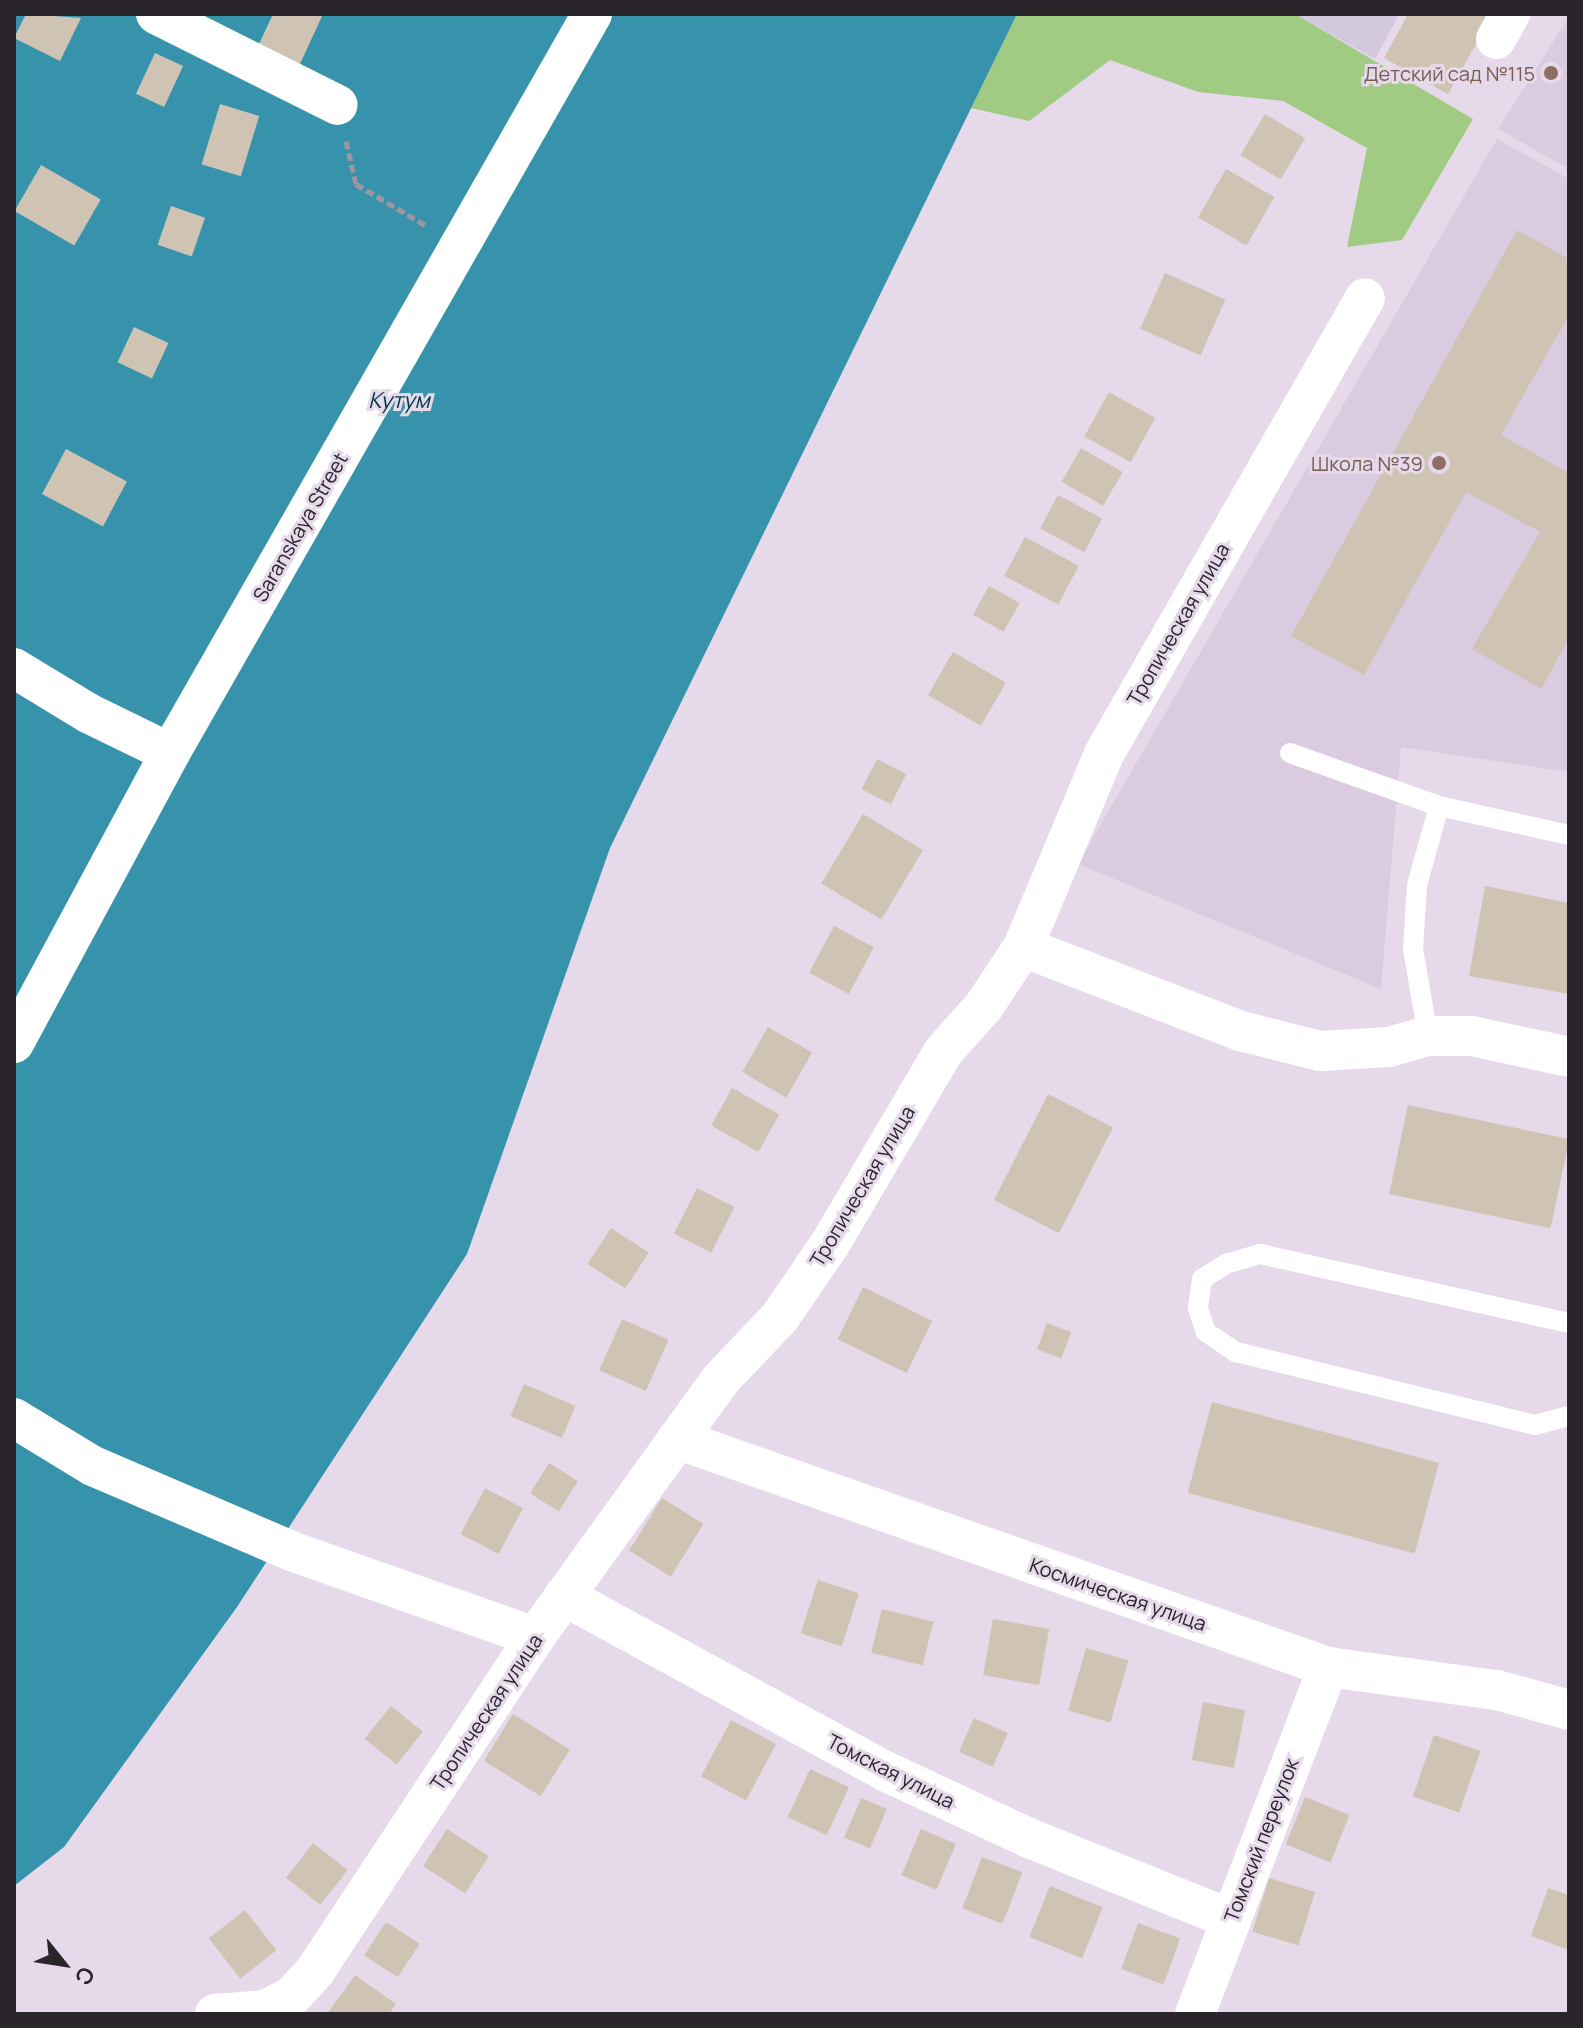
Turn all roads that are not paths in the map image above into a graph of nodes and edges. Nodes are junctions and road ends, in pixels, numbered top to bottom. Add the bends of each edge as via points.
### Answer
1 (156, 14) edge
2 (592, 14) edge
3 (338, 105) road end
4 (1365, 298) dead end
5 (14, 668) edge
6 (170, 753) junction
7 (1290, 753) dead end
8 (1439, 806) junction
9 (1569, 835) edge
10 (1023, 947) junction
11 (21, 1018) edge
12 (1428, 1036) junction
13 (1569, 1057) edge
14 (1569, 1323) edge
15 (1569, 1416) edge
16 (14, 1418) edge
17 (677, 1439) junction
18 (564, 1596) junction
19 (535, 1637) junction
20 (1328, 1667) junction
21 (1569, 1710) edge
22 (1231, 1919) junction
23 (267, 2012) edge
24 (215, 2014) edge
25 (1195, 2014) edge

1 - 3 street
2 - 6 street, Saranskaya Street
4 - 10 street, Тропическая улица via 1104,754
5 - 6 street via 88,713
6 - 11 street, Saranskaya Street
7 - 8 lane
8 - 9 lane
8 - 12 lane via 1417,885 1413,949
10 - 12 street via 1241,1031 1320,1051 1389,1047
10 - 17 street, Тропическая улица via 984,1006 943,1052 830,1244 780,1317 722,1378
12 - 13 street via 1472,1036
14 - 15 lane via 1260,1254 1226,1264 1202,1279 1198,1309 1206,1332 1236,1352 1535,1425
16 - 19 street via 93,1466 291,1551
17 - 18 street, Тропическая улица
17 - 20 street, Космическая улица
18 - 19 street, Тропическая улица
18 - 22 street, Томская улица via 885,1771 1029,1838
19 - 23 street, Тропическая улица via 315,1971 292,1996
20 - 21 street, Космическая улица via 1497,1690
20 - 22 street, Томский переулок
22 - 25 street, Томский переулок
23 - 24 street

